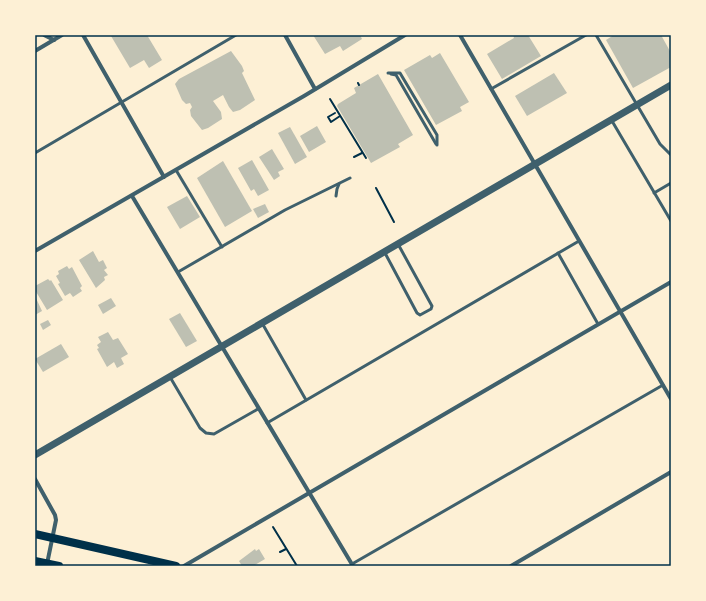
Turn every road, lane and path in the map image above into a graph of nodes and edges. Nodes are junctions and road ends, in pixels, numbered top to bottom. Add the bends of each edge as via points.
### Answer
1 (44, 35) edge
2 (62, 35) edge
3 (83, 35) edge
4 (236, 35) edge
5 (285, 35) edge
6 (405, 35) edge
7 (460, 35) edge
8 (586, 35) edge
9 (596, 35) edge
10 (54, 40) junction
11 (35, 51) edge
12 (388, 73) dead end
13 (671, 85) edge
14 (315, 89) junction
15 (491, 89) junction
16 (330, 99) dead end
17 (122, 102) junction
18 (636, 106) junction
19 (334, 113) dead end
20 (340, 116) junction
21 (611, 120) junction
22 (437, 145) dead end
23 (35, 153) edge
24 (362, 153) junction
25 (671, 155) edge
26 (354, 157) dead end
27 (366, 158) dead end
28 (535, 164) junction
29 (176, 170) junction
30 (164, 177) junction
31 (350, 178) dead end
32 (340, 183) junction
33 (671, 183) edge
34 (376, 188) dead end
35 (654, 193) junction
36 (132, 196) junction
37 (336, 196) dead end
38 (671, 221) edge
39 (394, 222) dead end
40 (579, 241) junction
41 (398, 244) junction
42 (222, 247) junction
43 (35, 251) edge
44 (384, 252) junction
45 (558, 253) junction
46 (178, 272) junction
47 (671, 282) edge
48 (620, 311) junction
49 (262, 323) junction
50 (598, 324) junction
51 (221, 347) junction
52 (170, 377) junction
53 (663, 384) junction
54 (671, 399) edge
55 (306, 400) junction
56 (258, 409) junction
57 (267, 423) junction
58 (35, 455) edge
59 (671, 472) edge
60 (35, 479) edge
61 (309, 492) junction
62 (273, 527) dead end
63 (35, 534) edge
64 (53, 538) junction
65 (286, 548) junction
66 (280, 552) dead end
67 (35, 561) edge
68 (47, 565) edge
69 (353, 565) edge
70 (59, 566) edge
71 (176, 566) edge
72 (184, 566) edge
73 (297, 566) edge
74 (510, 566) edge

1 - 10 street
2 - 10 street
3 - 17 street
4 - 17 lane
5 - 14 street
6 - 14 street
7 - 15 street
8 - 15 lane
9 - 18 lane
10 - 11 street
12 - 22 lane via 400,73 437,135
13 - 18 street
14 - 29 street
15 - 28 street
16 - 20 path
17 - 23 lane
17 - 30 street
18 - 21 street
18 - 25 lane via 660,144
19 - 20 path via 328,116 331,122
20 - 24 path
21 - 28 street
21 - 35 lane
24 - 26 path
24 - 27 path
28 - 40 street
28 - 41 street
29 - 30 street
29 - 42 lane
30 - 36 street
31 - 32 lane
32 - 37 lane
32 - 42 lane via 285,210
33 - 35 lane
34 - 39 path
35 - 38 lane
36 - 43 street
36 - 46 street
40 - 45 lane
40 - 48 street
41 - 44 street
41 - 44 lane via 432,306 420,315
42 - 46 lane
44 - 49 street
45 - 50 lane
45 - 55 lane
46 - 51 street
47 - 48 street
48 - 50 street
48 - 53 street
49 - 51 street
49 - 55 lane
50 - 61 street
51 - 52 street
51 - 56 street
52 - 56 lane via 206,434 214,434
52 - 58 street
53 - 54 street
53 - 69 lane
55 - 57 lane
56 - 57 street
57 - 61 street
59 - 74 street
60 - 64 street via 55,515
61 - 69 street
61 - 72 street
62 - 65 path
63 - 64 main road
64 - 68 street
64 - 71 main road
65 - 66 path
65 - 73 path
67 - 68 main road
68 - 70 main road

